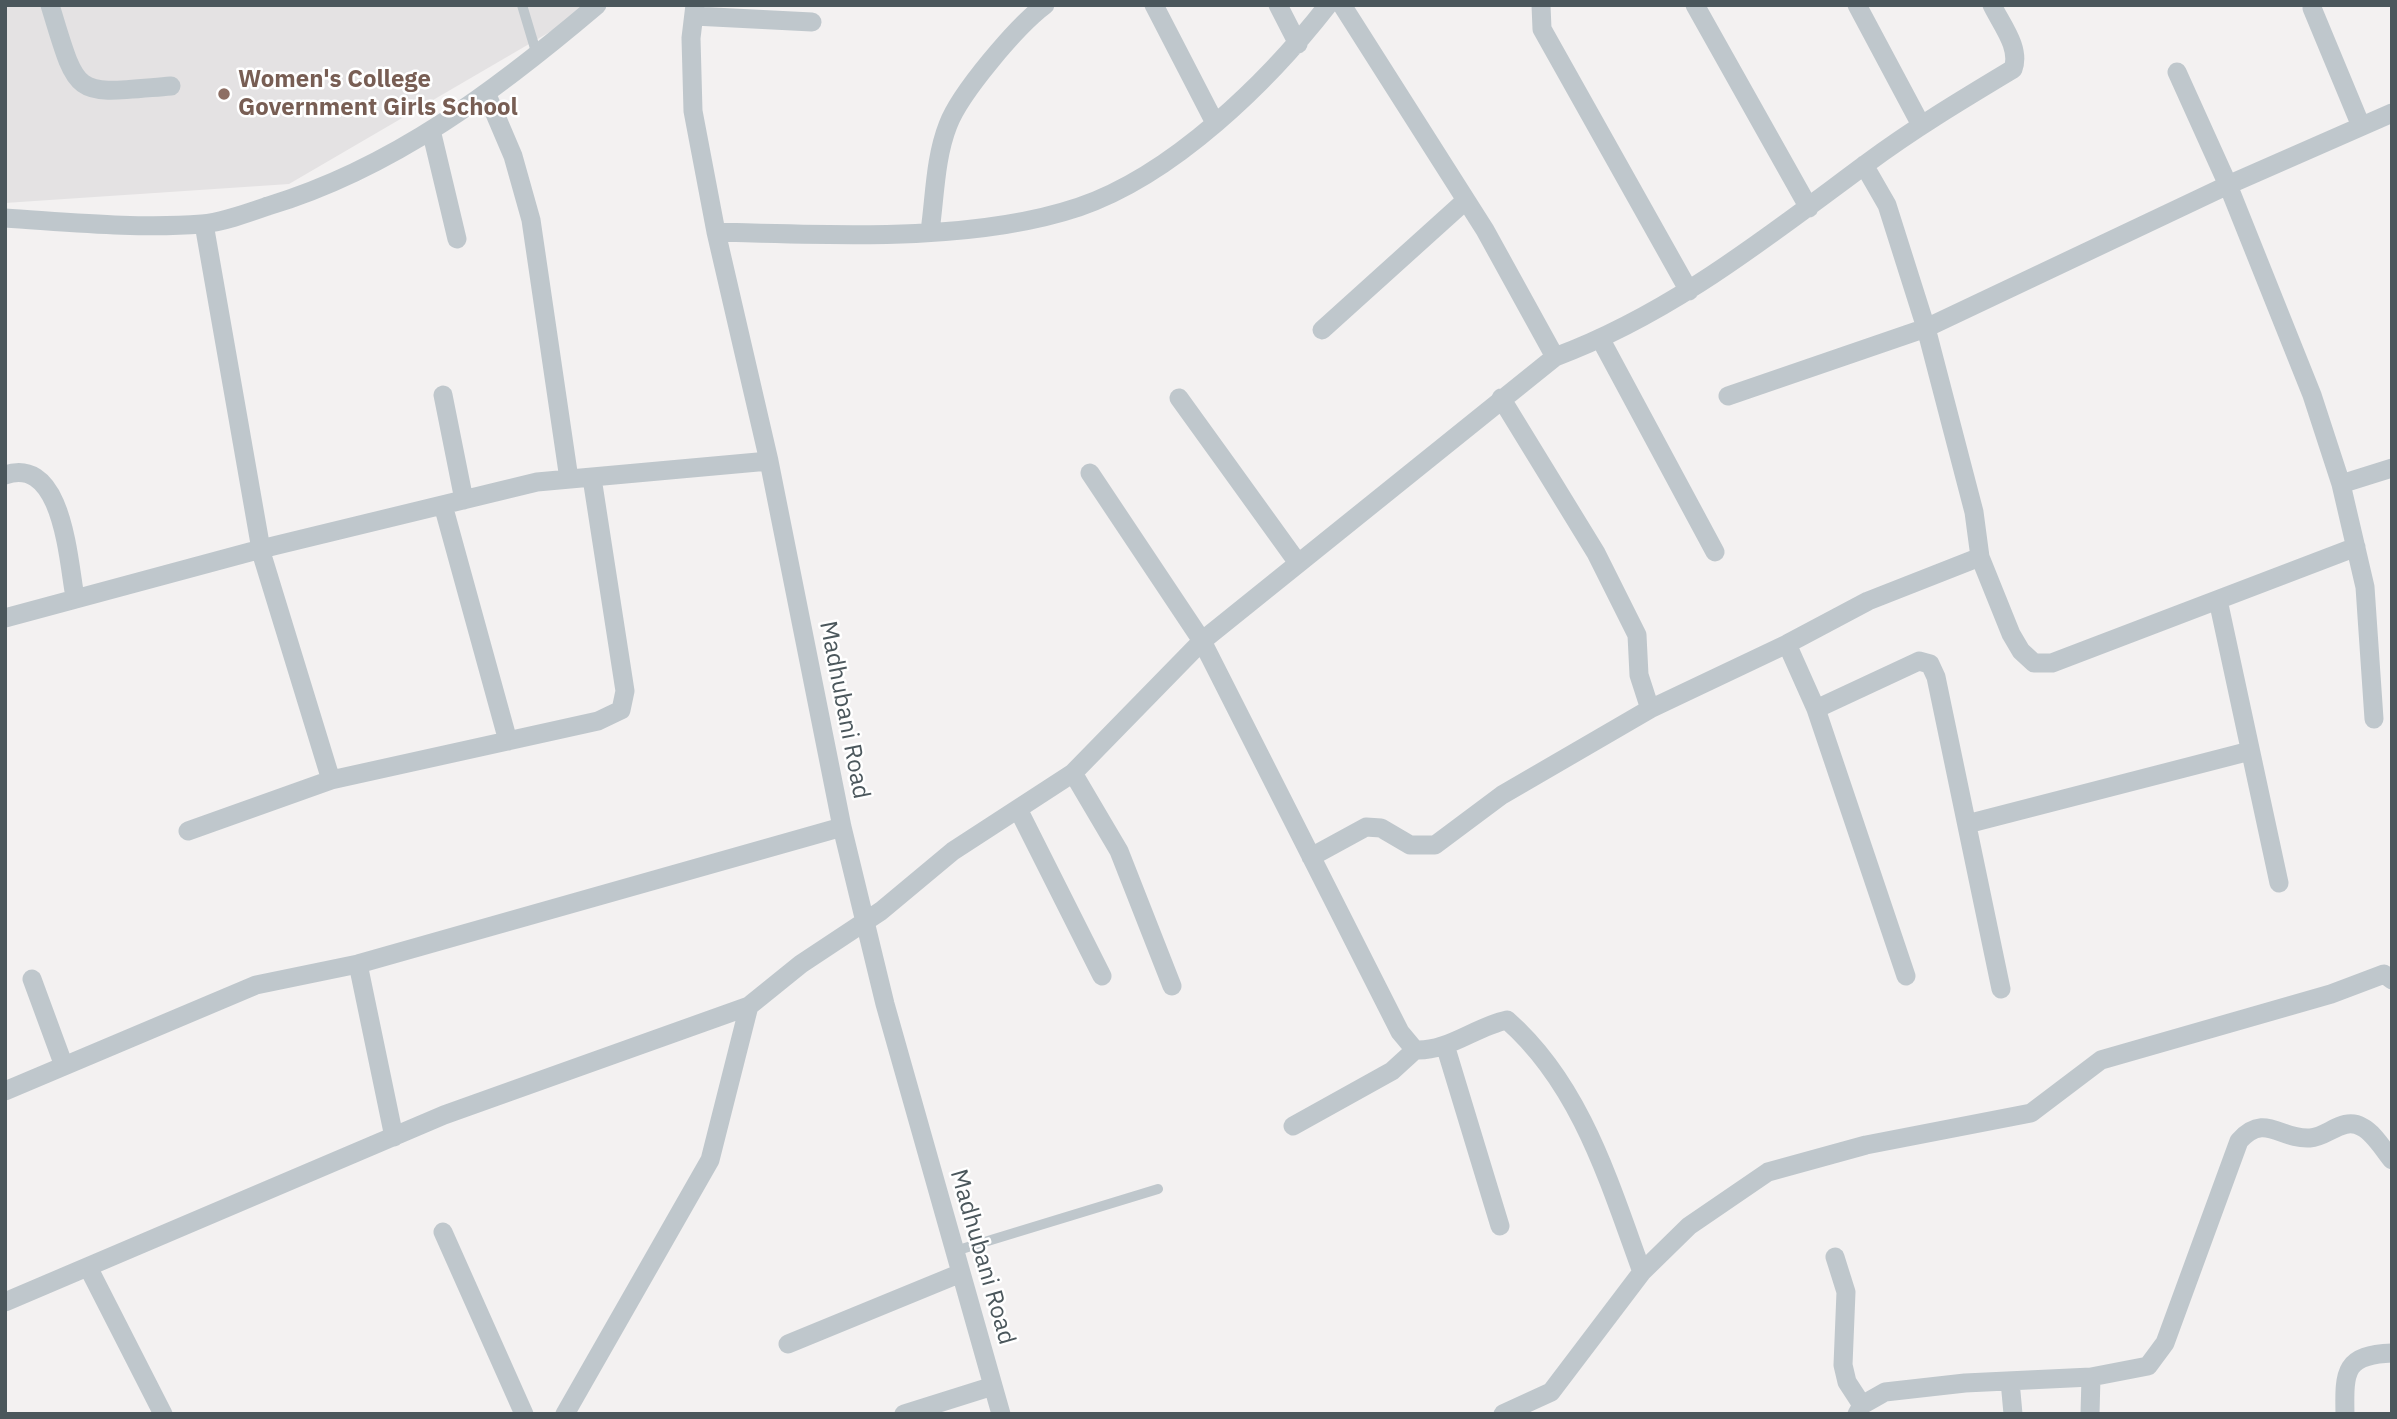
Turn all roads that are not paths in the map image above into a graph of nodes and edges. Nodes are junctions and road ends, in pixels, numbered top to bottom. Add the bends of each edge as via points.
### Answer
1 (50, 5) edge
2 (522, 5) edge
3 (597, 5) edge
4 (1045, 5) edge
5 (1154, 5) edge
6 (1278, 5) edge
7 (1328, 5) edge
8 (1342, 5) edge
9 (1541, 5) edge
10 (1695, 5) edge
11 (1857, 5) edge
12 (1992, 5) edge
13 (2312, 8) dead end
14 (694, 11) edge
15 (812, 22) dead end
16 (1297, 44) junction
17 (538, 55) junction
18 (2177, 72) dead end
19 (171, 86) dead end
20 (487, 95) junction
21 (2392, 113) edge
22 (1214, 123) junction
23 (1921, 125) junction
24 (2361, 126) junction
25 (431, 130) junction
26 (1864, 165) junction
27 (2228, 185) junction
28 (1465, 201) junction
29 (1810, 208) junction
30 (5, 218) edge
31 (204, 224) junction
32 (930, 231) junction
33 (716, 232) junction
34 (457, 239) dead end
35 (1689, 291) junction
36 (1926, 328) junction
37 (1322, 330) dead end
38 (1601, 340) junction
39 (1555, 357) junction
40 (443, 395) dead end
41 (1728, 396) dead end
42 (1179, 398) dead end
43 (1501, 398) junction
44 (769, 461) junction
45 (2392, 468) edge
46 (1090, 473) dead end
47 (5, 475) edge
48 (592, 478) junction
49 (569, 480) junction
50 (2341, 484) junction
51 (464, 500) junction
52 (443, 505) junction
53 (2357, 547) junction
54 (261, 549) junction
55 (1715, 552) dead end
56 (1980, 557) junction
57 (1298, 563) junction
58 (75, 597) junction
59 (2218, 600) junction
60 (5, 618) edge
61 (1202, 641) junction
62 (1787, 644) junction
63 (1650, 709) junction
64 (1816, 709) junction
65 (2374, 719) dead end
66 (508, 741) junction
67 (2250, 751) junction
68 (1073, 774) junction
69 (331, 780) junction
70 (1020, 811) junction
71 (1966, 824) junction
72 (842, 827) junction
73 (188, 831) dead end
74 (1311, 857) junction
75 (2279, 883) dead end
76 (865, 922) junction
77 (358, 964) junction
78 (1101, 976) dead end
79 (1906, 976) dead end
80 (32, 979) dead end
81 (2392, 980) edge
82 (1172, 986) dead end
83 (2001, 989) dead end
84 (749, 1006) junction
85 (1445, 1045) junction
86 (1415, 1050) junction
87 (64, 1066) junction
88 (5, 1091) edge
89 (1293, 1126) dead end
90 (394, 1137) junction
91 (2392, 1160) edge
92 (1158, 1189) dead end
93 (1500, 1226) dead end
94 (443, 1233) dead end
95 (955, 1251) junction
96 (1835, 1257) dead end
97 (88, 1267) junction
98 (1642, 1272) junction
99 (961, 1273) junction
100 (5, 1302) edge
101 (788, 1344) dead end
102 (2392, 1353) edge
103 (2091, 1377) junction
104 (2010, 1381) junction
105 (993, 1386) junction
106 (1859, 1410) edge
107 (163, 1414) edge
108 (524, 1414) edge
109 (565, 1414) edge
110 (904, 1414) edge
111 (1001, 1414) edge
112 (1503, 1414) edge
113 (2014, 1414) edge
114 (2090, 1414) edge
115 (2345, 1414) edge

1 - 19 street via 70,72 83,85 99,92
2 - 17 lane
3 - 17 street
4 - 32 street via 1024,22 948,124
5 - 22 street
6 - 16 street
7 - 16 street
8 - 28 street
9 - 35 street via 1542,29
10 - 29 street
11 - 23 street
12 - 23 street via 2013,46 2013,69
13 - 24 street
14 - 15 street
14 - 33 street, Madhubani Road via 693,111
16 - 22 street
17 - 20 street
18 - 27 street
20 - 25 street
20 - 49 street via 513,156 531,220
21 - 24 street
22 - 32 street via 1161,166 1080,206 992,226
23 - 26 street
24 - 27 street
25 - 31 street via 335,183
25 - 34 street
26 - 29 street
26 - 36 street via 1887,205
27 - 36 street
27 - 50 street via 2312,396
28 - 37 street
28 - 39 street
29 - 35 street
30 - 31 street
31 - 54 street
32 - 33 street via 849,236
33 - 44 street, Madhubani Road
35 - 38 street
36 - 41 street
36 - 56 street via 1974,512
38 - 39 street
38 - 55 street
39 - 43 street
40 - 51 street
42 - 57 street
43 - 57 street
43 - 63 street via 1597,553 1637,635 1639,675
44 - 48 street
44 - 72 street, Madhubani Road
45 - 50 street
46 - 61 street
47 - 58 street via 34,475 48,486
48 - 49 street
48 - 66 street via 625,701 613,717
49 - 51 street via 537,482
50 - 53 street
51 - 52 street
52 - 54 street
52 - 66 street
53 - 59 street
53 - 65 street via 2365,587
54 - 58 street
54 - 69 street
56 - 59 street via 2011,634 2034,663 2052,663
56 - 62 street via 1868,601
57 - 61 street
58 - 60 street
59 - 67 street
61 - 68 street
61 - 74 street
62 - 63 street
62 - 64 street
63 - 74 street via 1502,795 1435,845 1410,845 1381,828 1366,827
64 - 71 street via 1919,662 1930,664
64 - 79 street
66 - 69 street
67 - 71 street
67 - 75 street
68 - 70 street
68 - 82 street via 1119,851
69 - 73 street
70 - 76 street via 953,851
70 - 78 street
71 - 83 street
72 - 76 street, Madhubani Road
72 - 77 street
74 - 86 street via 1400,1032
76 - 84 street via 801,964
76 - 95 street, Madhubani Road
77 - 87 street via 256,985
77 - 90 street
80 - 87 street
81 - 98 street via 2384,974 2372,976 2331,994 2101,1060 2031,1113 1866,1145 1768,1172 1689,1226
84 - 90 street
84 - 109 street via 710,1160
85 - 86 street via 1433,1051
85 - 93 street
85 - 98 street via 1487,1024 1507,1020 1529,1039 1572,1101 1597,1148
86 - 89 street via 1392,1071
87 - 88 street
90 - 97 street
91 - 103 street via 2362,1126 2350,1123 2313,1138 2261,1126 2248,1132 2239,1141 2165,1343 2148,1366
92 - 95 lane
94 - 108 street
95 - 99 street, Madhubani Road
96 - 106 street via 1846,1292 1843,1365
97 - 100 street
97 - 107 street
98 - 112 street via 1551,1392
99 - 101 street
99 - 105 street, Madhubani Road
102 - 115 street via 2365,1354 2353,1363 2344,1386
103 - 104 street
103 - 114 street
104 - 106 street via 1885,1392
104 - 113 street
105 - 110 street
105 - 111 street, Madhubani Road

